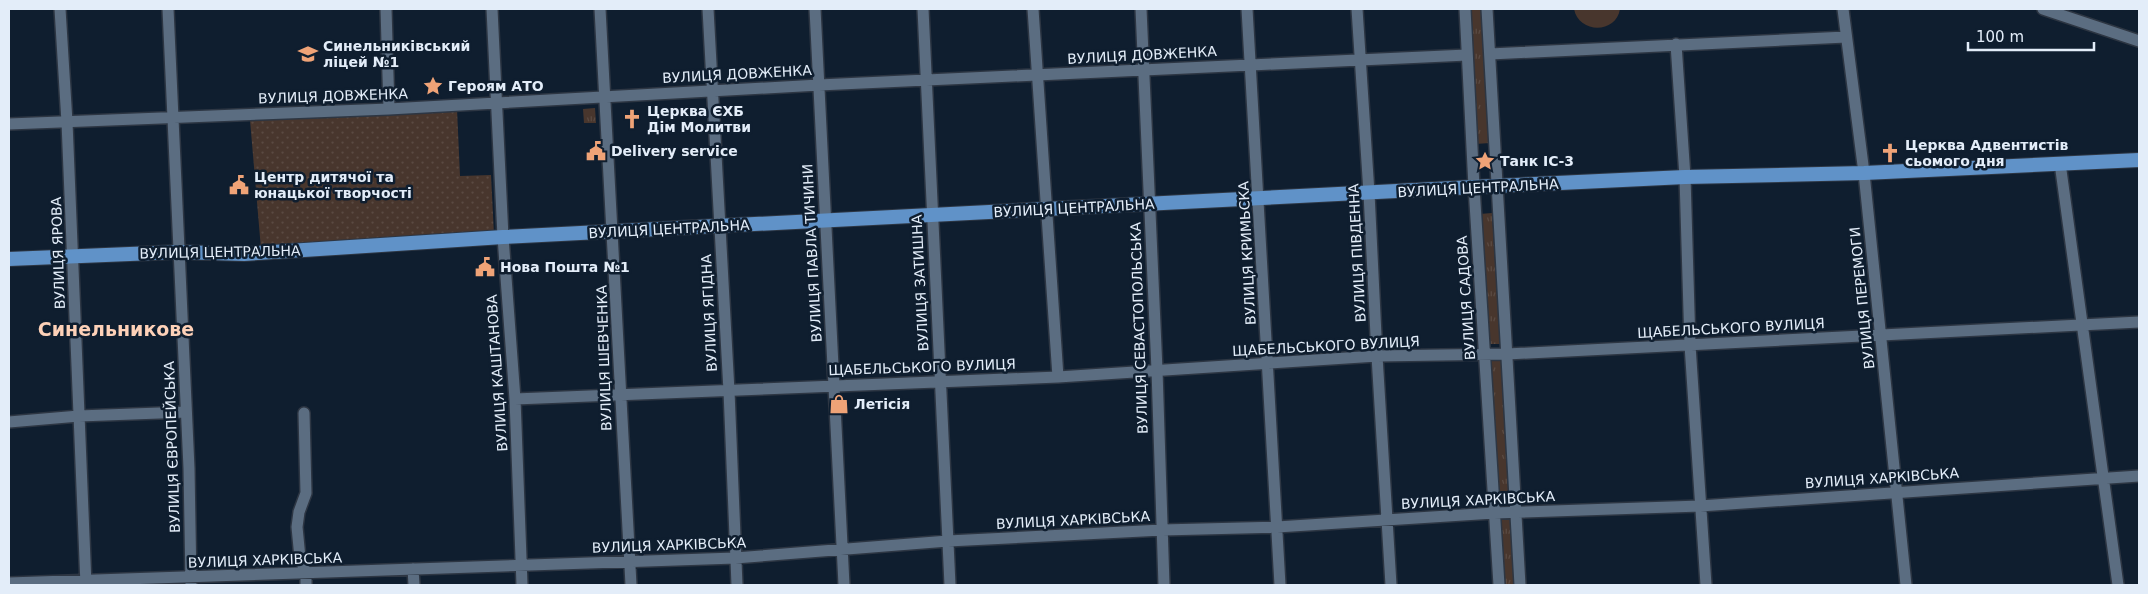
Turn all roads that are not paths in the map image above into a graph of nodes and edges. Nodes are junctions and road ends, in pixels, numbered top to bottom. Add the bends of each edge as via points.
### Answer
1 (60, 9) edge
2 (168, 9) edge
3 (386, 9) edge
4 (492, 9) edge
5 (600, 9) edge
6 (708, 9) edge
7 (815, 9) edge
8 (923, 9) edge
9 (1034, 9) edge
10 (1140, 9) edge
11 (1247, 9) edge
12 (1357, 9) edge
13 (1464, 9) edge
14 (1487, 9) edge
15 (1843, 9) edge
16 (2043, 9) edge
17 (1846, 37) junction
18 (2139, 41) edge
19 (1676, 44) junction
20 (1467, 54) junction
21 (1490, 54) junction
22 (1359, 59) junction
23 (1250, 65) junction
24 (1143, 70) junction
25 (1038, 75) junction
26 (925, 80) junction
27 (819, 85) junction
28 (713, 90) junction
29 (605, 96) junction
30 (496, 102) junction
31 (389, 109) junction
32 (172, 117) junction
33 (67, 122) junction
34 (9, 124) edge
35 (2139, 160) edge
36 (2060, 163) junction
37 (1864, 173) junction
38 (1685, 177) junction
39 (1474, 187) junction
40 (1497, 187) junction
41 (1370, 194) junction
42 (1259, 199) junction
43 (1149, 205) junction
44 (1047, 210) junction
45 (932, 216) junction
46 (825, 222) junction
47 (720, 227) junction
48 (614, 232) junction
49 (503, 237) junction
50 (178, 252) junction
51 (73, 255) junction
52 (9, 260) edge
53 (2139, 322) edge
54 (2083, 325) junction
55 (1881, 335) junction
56 (1690, 345) junction
57 (1507, 354) junction
58 (1484, 355) junction
59 (1377, 356) junction
60 (1268, 364) junction
61 (1157, 370) junction
62 (1058, 376) junction
63 (940, 382) junction
64 (833, 386) junction
65 (729, 391) junction
66 (619, 395) junction
67 (515, 399) junction
68 (186, 412) junction
69 (304, 413) dead end
70 (79, 416) junction
71 (9, 422) edge
72 (2139, 476) edge
73 (2102, 479) junction
74 (1896, 492) junction
75 (1700, 506) junction
76 (1515, 512) junction
77 (1494, 513) junction
78 (1388, 521) junction
79 (1277, 527) junction
80 (1162, 530) junction
81 (948, 541) junction
82 (842, 550) junction
83 (735, 558) junction
84 (630, 563) junction
85 (522, 565) junction
86 (413, 569) junction
87 (306, 573) junction
88 (191, 582) edge
89 (86, 583) edge
90 (9, 584) edge
91 (306, 585) edge
92 (414, 585) edge
93 (522, 585) edge
94 (631, 585) edge
95 (737, 585) edge
96 (844, 585) edge
97 (950, 585) edge
98 (1164, 585) edge
99 (1280, 585) edge
100 (1391, 585) edge
101 (1499, 585) edge
102 (1520, 585) edge
103 (1706, 585) edge
104 (1906, 585) edge
105 (2118, 585) edge

1 - 33 street, ВУЛИЦЯ ЯРОВА
2 - 32 street, ВУЛИЦЯ ЄВРОПЕЙСЬКА
3 - 31 street
4 - 30 street, ВУЛИЦЯ КАШТАНОВА
5 - 29 street, ВУЛИЦЯ ШЕВЧЕНКА
6 - 28 street, ВУЛИЦЯ ЯГІДНА
7 - 27 street, ВУЛИЦЯ ПАВЛА ТИЧИНИ
8 - 26 street, ВУЛИЦЯ ЗАТИШНА
9 - 25 street
10 - 24 street, ВУЛИЦЯ СЕВАСТОПОЛЬСЬКА
11 - 23 street, ВУЛИЦЯ КРИМЬСКА
12 - 22 street, ВУЛИЦЯ ПІВДЕННА
13 - 20 street, ВУЛИЦЯ САДОВА
14 - 21 street
15 - 17 street, ВУЛИЦЯ ПЕРЕМОГИ
16 - 18 street
17 - 19 street
17 - 37 street, ВУЛИЦЯ ПЕРЕМОГИ
19 - 21 street
19 - 38 street
20 - 22 street, ВУЛИЦЯ ДОВЖЕНКА
20 - 39 street, ВУЛИЦЯ САДОВА
21 - 40 street
22 - 23 street, ВУЛИЦЯ ДОВЖЕНКА
22 - 41 street, ВУЛИЦЯ ПІВДЕННА
23 - 24 street, ВУЛИЦЯ ДОВЖЕНКА
23 - 42 street, ВУЛИЦЯ КРИМЬСКА
24 - 25 street, ВУЛИЦЯ ДОВЖЕНКА
24 - 43 street, ВУЛИЦЯ СЕВАСТОПОЛЬСЬКА
25 - 26 street, ВУЛИЦЯ ДОВЖЕНКА
25 - 44 street
26 - 27 street, ВУЛИЦЯ ДОВЖЕНКА
26 - 45 street, ВУЛИЦЯ ЗАТИШНА
27 - 28 street, ВУЛИЦЯ ДОВЖЕНКА
27 - 46 street, ВУЛИЦЯ ПАВЛА ТИЧИНИ
28 - 29 street, ВУЛИЦЯ ДОВЖЕНКА
28 - 47 street, ВУЛИЦЯ ЯГІДНА
29 - 30 street, ВУЛИЦЯ ДОВЖЕНКА
29 - 48 street, ВУЛИЦЯ ШЕВЧЕНКА
30 - 31 street, ВУЛИЦЯ ДОВЖЕНКА
30 - 49 street, ВУЛИЦЯ КАШТАНОВА
31 - 32 street, ВУЛИЦЯ ДОВЖЕНКА
32 - 33 street, ВУЛИЦЯ ДОВЖЕНКА
32 - 50 street, ВУЛИЦЯ ЄВРОПЕЙСЬКА
33 - 34 street, ВУЛИЦЯ ДОВЖЕНКА
33 - 51 street, ВУЛИЦЯ ЯРОВА
35 - 36 main road, ВУЛИЦЯ ЦЕНТРАЛЬНА
36 - 37 main road, ВУЛИЦЯ ЦЕНТРАЛЬНА
36 - 54 street
37 - 38 main road, ВУЛИЦЯ ЦЕНТРАЛЬНА
37 - 55 street, ВУЛИЦЯ ПЕРЕМОГИ
38 - 40 main road, ВУЛИЦЯ ЦЕНТРАЛЬНА
38 - 56 street
39 - 40 main road, ВУЛИЦЯ ЦЕНТРАЛЬНА
39 - 41 main road, ВУЛИЦЯ ЦЕНТРАЛЬНА
39 - 58 street, ВУЛИЦЯ САДОВА
40 - 57 street
41 - 42 main road, ВУЛИЦЯ ЦЕНТРАЛЬНА
41 - 59 street, ВУЛИЦЯ ПІВДЕННА
42 - 43 main road, ВУЛИЦЯ ЦЕНТРАЛЬНА
42 - 60 street, ВУЛИЦЯ КРИМЬСКА
43 - 44 main road, ВУЛИЦЯ ЦЕНТРАЛЬНА
43 - 61 street, ВУЛИЦЯ СЕВАСТОПОЛЬСЬКА
44 - 45 main road, ВУЛИЦЯ ЦЕНТРАЛЬНА
44 - 62 street
45 - 46 main road, ВУЛИЦЯ ЦЕНТРАЛЬНА
45 - 63 street, ВУЛИЦЯ ЗАТИШНА
46 - 47 main road, ВУЛИЦЯ ЦЕНТРАЛЬНА
46 - 64 street, ВУЛИЦЯ ПАВЛА ТИЧИНИ
47 - 48 main road, ВУЛИЦЯ ЦЕНТРАЛЬНА
47 - 65 street, ВУЛИЦЯ ЯГІДНА
48 - 49 main road, ВУЛИЦЯ ЦЕНТРАЛЬНА
48 - 66 street, ВУЛИЦЯ ШЕВЧЕНКА
49 - 50 main road, ВУЛИЦЯ ЦЕНТРАЛЬНА via 244,254
49 - 67 street, ВУЛИЦЯ КАШТАНОВА
50 - 51 main road, ВУЛИЦЯ ЦЕНТРАЛЬНА
50 - 68 street, ВУЛИЦЯ ЄВРОПЕЙСЬКА
51 - 52 main road, ВУЛИЦЯ ЦЕНТРАЛЬНА
51 - 70 street, ВУЛИЦЯ ЯРОВА
53 - 54 street, ЩАБЕЛЬСЬКОГО ВУЛИЦЯ
54 - 55 street, ЩАБЕЛЬСЬКОГО ВУЛИЦЯ
54 - 73 street
55 - 56 street, ЩАБЕЛЬСЬКОГО ВУЛИЦЯ
55 - 74 street, ВУЛИЦЯ ПЕРЕМОГИ
56 - 57 street, ЩАБЕЛЬСЬКОГО ВУЛИЦЯ
56 - 75 street
57 - 58 street, ЩАБЕЛЬСЬКОГО ВУЛИЦЯ
57 - 76 street
58 - 59 street, ЩАБЕЛЬСЬКОГО ВУЛИЦЯ
58 - 77 street, ВУЛИЦЯ САДОВА
59 - 60 street, ЩАБЕЛЬСЬКОГО ВУЛИЦЯ
59 - 78 street, ВУЛИЦЯ ПІВДЕННА
60 - 61 street, ЩАБЕЛЬСЬКОГО ВУЛИЦЯ
60 - 79 street, ВУЛИЦЯ КРИМЬСКА
61 - 62 street, ЩАБЕЛЬСЬКОГО ВУЛИЦЯ
61 - 80 street, ВУЛИЦЯ СЕВАСТОПОЛЬСЬКА
62 - 63 street, ЩАБЕЛЬСЬКОГО ВУЛИЦЯ
63 - 64 street, ЩАБЕЛЬСЬКОГО ВУЛИЦЯ
63 - 81 street, ВУЛИЦЯ ЗАТИШНА
64 - 65 street, ЩАБЕЛЬСЬКОГО ВУЛИЦЯ
64 - 82 street, ВУЛИЦЯ ПАВЛА ТИЧИНИ
65 - 66 street, ЩАБЕЛЬСЬКОГО ВУЛИЦЯ
65 - 83 street, ВУЛИЦЯ ЯГІДНА
66 - 67 street, ЩАБЕЛЬСЬКОГО ВУЛИЦЯ
66 - 84 street, ВУЛИЦЯ ШЕВЧЕНКА
67 - 85 street, ВУЛИЦЯ КАШТАНОВА
68 - 70 street
68 - 88 street, ВУЛИЦЯ ЄВРОПЕЙСЬКА
69 - 87 street via 306,492 298,512 297,527 300,558
70 - 71 street
70 - 89 street, ВУЛИЦЯ ЯРОВА
72 - 73 street, ВУЛИЦЯ ХАРКІВСЬКА
73 - 74 street, ВУЛИЦЯ ХАРКІВСЬКА
73 - 105 street
74 - 75 street, ВУЛИЦЯ ХАРКІВСЬКА
74 - 104 street, ВУЛИЦЯ ПЕРЕМОГИ
75 - 76 street, ВУЛИЦЯ ХАРКІВСЬКА
75 - 103 street
76 - 77 street, ВУЛИЦЯ ХАРКІВСЬКА
76 - 102 street
77 - 78 street, ВУЛИЦЯ ХАРКІВСЬКА
77 - 101 street, ВУЛИЦЯ САДОВА
78 - 79 street, ВУЛИЦЯ ХАРКІВСЬКА
78 - 100 street, ВУЛИЦЯ ПІВДЕННА
79 - 80 street, ВУЛИЦЯ ХАРКІВСЬКА
79 - 99 street, ВУЛИЦЯ КРИМЬСКА
80 - 81 street, ВУЛИЦЯ ХАРКІВСЬКА
80 - 98 street, ВУЛИЦЯ СЕВАСТОПОЛЬСЬКА
81 - 82 street, ВУЛИЦЯ ХАРКІВСЬКА
81 - 97 street, ВУЛИЦЯ ЗАТИШНА
82 - 83 street, ВУЛИЦЯ ХАРКІВСЬКА
82 - 96 street, ВУЛИЦЯ ПАВЛА ТИЧИНИ
83 - 84 street, ВУЛИЦЯ ХАРКІВСЬКА
83 - 95 street, ВУЛИЦЯ ЯГІДНА
84 - 85 street, ВУЛИЦЯ ХАРКІВСЬКА
84 - 94 street, ВУЛИЦЯ ШЕВЧЕНКА
85 - 86 street, ВУЛИЦЯ ХАРКІВСЬКА
85 - 93 street, ВУЛИЦЯ КАШТАНОВА
86 - 87 street, ВУЛИЦЯ ХАРКІВСЬКА
86 - 92 street
87 - 88 street, ВУЛИЦЯ ХАРКІВСЬКА
87 - 91 street
88 - 89 street, ВУЛИЦЯ ХАРКІВСЬКА
89 - 90 street, ВУЛИЦЯ ХАРКІВСЬКА

